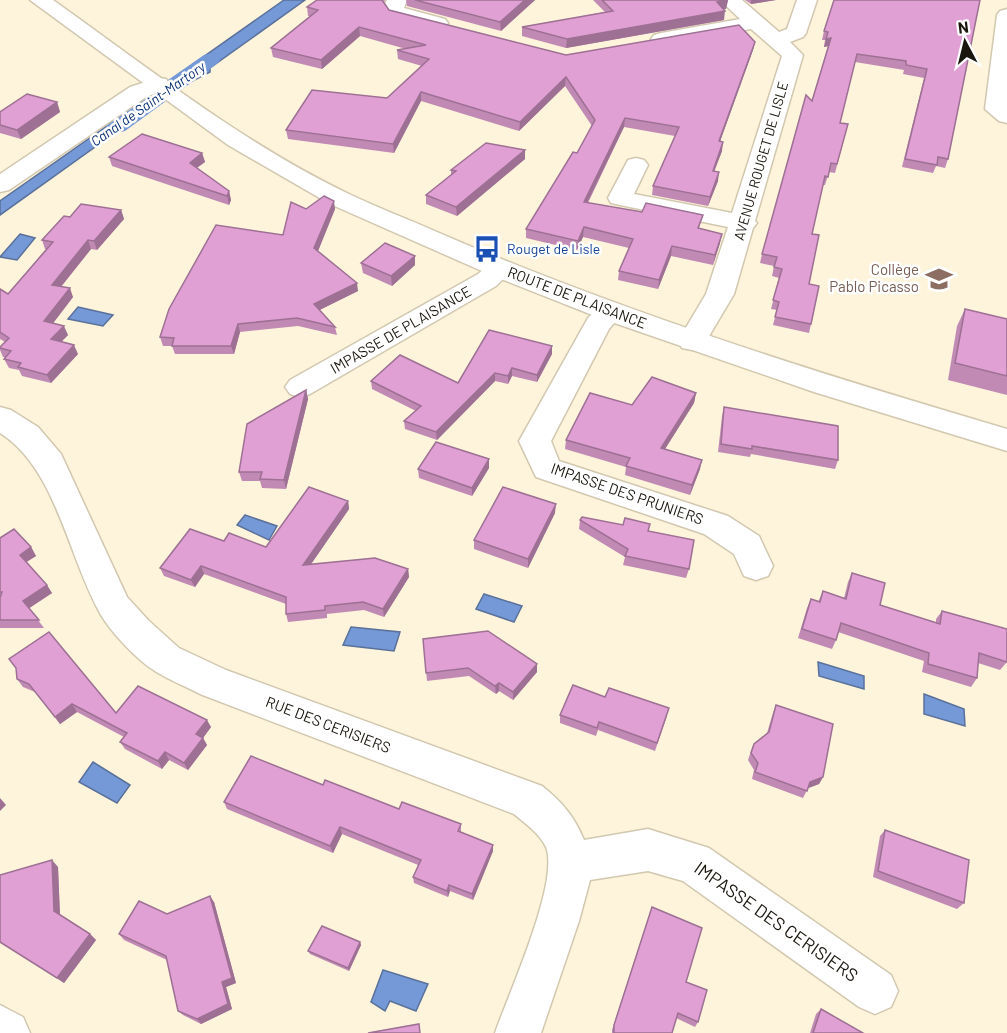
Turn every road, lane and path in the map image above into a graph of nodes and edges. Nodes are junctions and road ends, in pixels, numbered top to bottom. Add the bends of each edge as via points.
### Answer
1 (40, 0) edge
2 (397, 0) edge
3 (730, 0) edge
4 (807, 0) edge
5 (1007, 15) edge
6 (754, 22) junction
7 (453, 27) edge
8 (775, 40) junction
9 (637, 44) edge
10 (163, 88) junction
11 (1007, 116) edge
12 (636, 165) dead end
13 (11, 167) edge
14 (0, 185) edge
15 (744, 223) junction
16 (500, 269) junction
17 (610, 312) junction
18 (692, 341) junction
19 (300, 387) dead end
20 (1, 420) edge
21 (1007, 441) edge
22 (756, 566) dead end
23 (569, 863) junction
24 (876, 991) dead end
25 (0, 1028) edge
26 (8, 1033) edge
27 (518, 1033) edge

1 - 10 street, ROUTE DE PLAISANCE
2 - 7 street via 393,7 397,12
3 - 6 street, AVENUE ROUGET DE LISLE
4 - 8 street via 796,33
5 - 11 street via 996,109
6 - 8 street, AVENUE ROUGET DE LISLE
6 - 9 street
8 - 15 street, AVENUE ROUGET DE LISLE via 792,55
10 - 13 street via 138,92
10 - 16 street, ROUTE DE PLAISANCE via 236,140 339,199
12 - 15 street via 616,205
13 - 14 street
15 - 18 street, AVENUE ROUGET DE LISLE via 720,294
16 - 17 street, ROUTE DE PLAISANCE
16 - 19 street, IMPASSE DE PLAISANCE
17 - 18 street, ROUTE DE PLAISANCE
17 - 22 street, IMPASSE DES PRUNIERS via 598,324 535,441 547,469 716,525 747,545
18 - 21 street, ROUTE DE PLAISANCE
20 - 23 street, RUE DES CERISIERS via 27,435 50,462 114,606 166,659 213,682 528,800 549,815 565,841
23 - 24 street, IMPASSE DES CERISIERS via 648,850 694,863
23 - 27 street, RUE DES CERISIERS via 569,889
25 - 26 street

